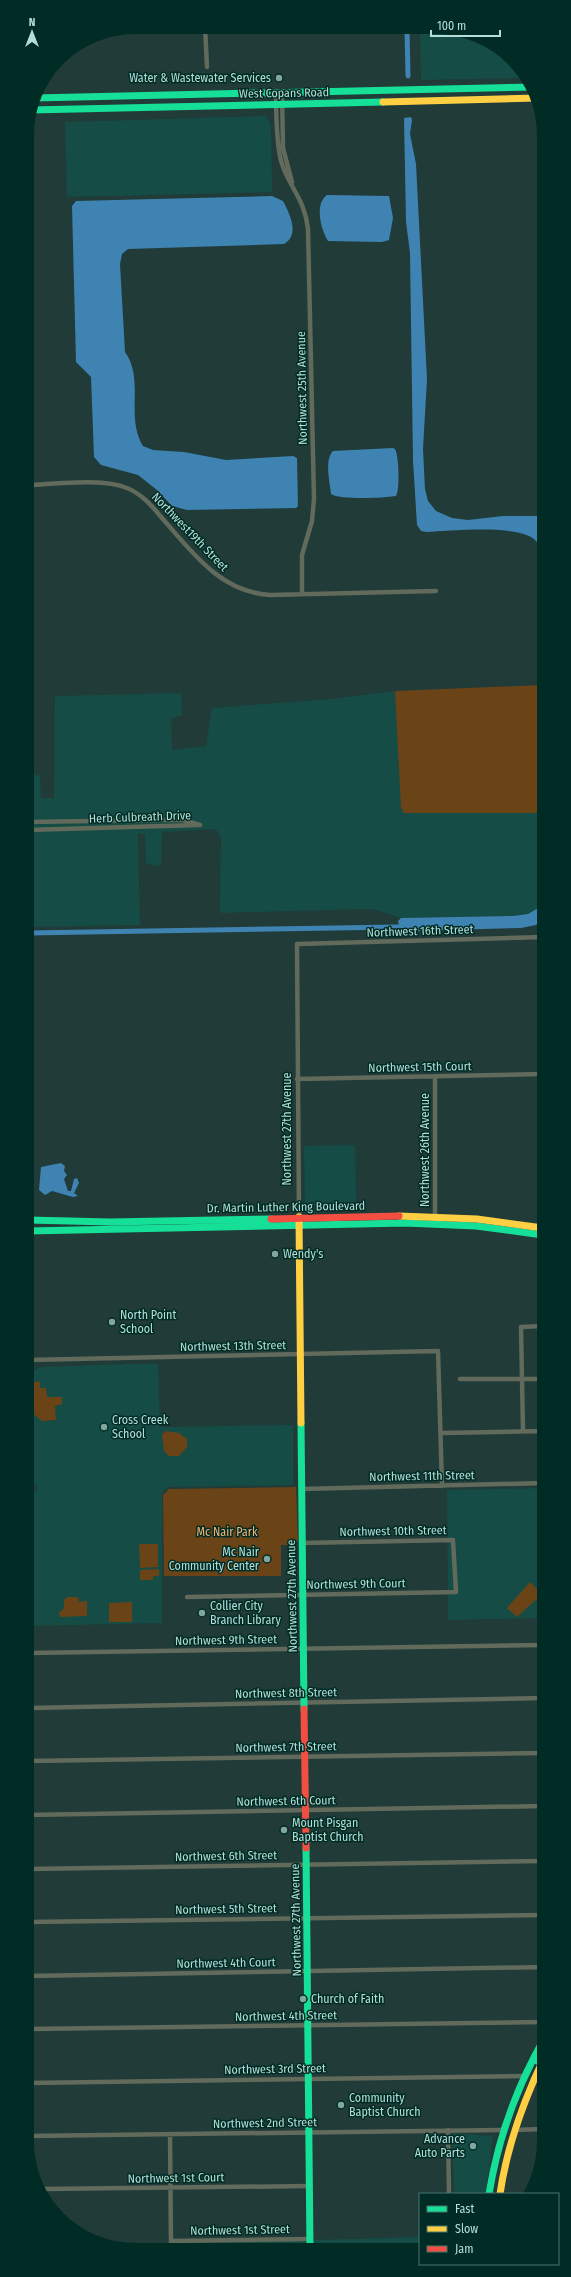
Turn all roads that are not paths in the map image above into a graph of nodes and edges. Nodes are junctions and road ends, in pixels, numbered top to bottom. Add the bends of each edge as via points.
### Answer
1 (205, 34) edge
2 (207, 67) dead end
3 (526, 87) edge
4 (279, 91) junction
5 (41, 98) edge
6 (530, 98) edge
7 (279, 104) junction
8 (37, 110) edge
9 (34, 485) edge
10 (436, 591) dead end
11 (302, 594) junction
12 (34, 822) edge
13 (34, 830) edge
14 (537, 937) edge
15 (297, 944) joint
16 (537, 1074) edge
17 (435, 1076) junction
18 (297, 1079) junction
19 (299, 1217) junction
20 (34, 1220) edge
21 (183, 1220) junction
22 (435, 1220) junction
23 (157, 1221) junction
24 (299, 1225) junction
25 (537, 1227) edge
26 (124, 1229) junction
27 (154, 1229) junction
28 (537, 1230) edge
29 (34, 1231) edge
30 (530, 1233) junction
31 (537, 1234) edge
32 (537, 1326) edge
33 (299, 1354) junction
34 (34, 1360) edge
35 (460, 1379) dead end
36 (522, 1379) junction
37 (537, 1379) edge
38 (523, 1431) junction
39 (537, 1431) edge
40 (441, 1433) junction
41 (537, 1483) edge
42 (442, 1486) junction
43 (301, 1489) junction
44 (302, 1543) junction
45 (455, 1570) joint
46 (303, 1596) junction
47 (187, 1597) dead end
48 (537, 1645) edge
49 (304, 1649) junction
50 (34, 1653) edge
51 (537, 1698) edge
52 (304, 1702) junction
53 (34, 1708) edge
54 (537, 1753) edge
55 (305, 1757) junction
56 (34, 1761) edge
57 (537, 1806) edge
58 (306, 1810) junction
59 (34, 1815) edge
60 (537, 1861) edge
61 (306, 1864) junction
62 (34, 1868) edge
63 (537, 1915) edge
64 (307, 1918) junction
65 (34, 1922) edge
66 (537, 1967) edge
67 (307, 1972) junction
68 (34, 1976) edge
69 (537, 2022) edge
70 (308, 2025) junction
71 (34, 2029) edge
72 (537, 2051) edge
73 (537, 2061) edge
74 (537, 2071) edge
75 (535, 2075) junction
76 (523, 2076) junction
77 (308, 2078) junction
78 (34, 2083) edge
79 (512, 2102) junction
80 (537, 2129) edge
81 (448, 2130) junction
82 (502, 2130) junction
83 (514, 2130) junction
84 (309, 2132) junction
85 (170, 2134) junction
86 (34, 2136) edge
87 (310, 2186) junction
88 (170, 2188) junction
89 (45, 2189) edge
90 (449, 2193) edge
91 (489, 2193) edge
92 (500, 2193) edge
93 (310, 2239) junction
94 (171, 2241) joint
95 (310, 2243) edge

1 - 2 street
3 - 4 main road, West Copans Road
4 - 5 main road, West Copans Road
4 - 7 street, Northwest 25th Avenue
6 - 7 main road, West Copans Road
7 - 8 main road, West Copans Road
7 - 11 street, Northwest 25th Avenue via 279,155 305,211 308,229 314,485 313,514 302,555
9 - 11 street, Northwest19th Street via 103,483 128,488 146,500 222,580 254,593
10 - 11 street, Northwest19th Street
12 - 13 street, Herb Culbreath Drive via 183,820 200,825
14 - 15 street, Northwest 16th Street
15 - 18 street, Northwest 27th Avenue
16 - 17 street, Northwest 15th Court
17 - 18 street, Northwest 15th Court
17 - 22 street, Northwest 26th Avenue
18 - 19 street, Northwest 27th Avenue
19 - 21 main road, Dr. Martin Luther King Boulevard
19 - 22 main road, Dr. Martin Luther King Boulevard
19 - 24 main road, Northwest 27th Avenue
20 - 23 main road, Dr. Martin Luther King Boulevard
21 - 23 main road, Dr. Martin Luther King Boulevard
21 - 27 main road
22 - 24 main road, Dr. Martin Luther King Boulevard
22 - 25 main road, Dr. Martin Luther King Boulevard via 480,1219
22 - 30 main road, Dr. Martin Luther King Boulevard
23 - 26 main road via 155,1224 129,1226
24 - 27 main road, Dr. Martin Luther King Boulevard
24 - 33 main road, Northwest 27th Avenue
26 - 27 main road, Dr. Martin Luther King Boulevard
26 - 29 main road, Dr. Martin Luther King Boulevard
28 - 30 main road
30 - 31 main road, Dr. Martin Luther King Boulevard
32 - 36 street via 521,1327
33 - 34 street, Northwest 13th Street
33 - 40 street, Northwest 13th Street via 438,1351
33 - 43 main road, Northwest 27th Avenue
35 - 36 street
36 - 37 street
36 - 38 street
38 - 39 street
38 - 40 street
40 - 42 street
41 - 42 street, Northwest 11th Street
42 - 43 street, Northwest 11th Street
43 - 44 main road, Northwest 27th Avenue
44 - 45 street, Northwest 10th Street via 453,1540
44 - 46 main road, Northwest 27th Avenue
45 - 46 street, Northwest 9th Court via 456,1592
46 - 47 street, Northwest 9th Court
46 - 49 main road, Northwest 27th Avenue
48 - 49 street, Northwest 9th Street
49 - 50 street, Northwest 9th Street
49 - 52 main road, Northwest 27th Avenue
51 - 52 street, Northwest 8th Street
52 - 53 street, Northwest 8th Street
52 - 55 main road, Northwest 27th Avenue
54 - 55 street, Northwest 7th Street
55 - 56 street, Northwest 7th Street
55 - 58 main road, Northwest 27th Avenue
57 - 58 street, Northwest 6th Court
58 - 59 street, Northwest 6th Court
58 - 61 main road, Northwest 27th Avenue
60 - 61 street, Northwest 6th Street
61 - 62 street, Northwest 6th Street
61 - 64 main road, Northwest 27th Avenue
63 - 64 street, Northwest 5th Street
64 - 65 street, Northwest 5th Street
64 - 67 main road, Northwest 27th Avenue
66 - 67 street, Northwest 4th Court
67 - 68 street, Northwest 4th Court
67 - 70 main road, Northwest 27th Avenue
69 - 70 street, Northwest 4th Street
70 - 71 street, Northwest 4th Street
70 - 77 main road, Northwest 27th Avenue
72 - 76 main road
73 - 75 main road
74 - 75 main road
75 - 83 main road
76 - 77 street, Northwest 3rd Street
76 - 79 main road
77 - 78 street, Northwest 3rd Street
77 - 84 main road, Northwest 27th Avenue
79 - 82 main road
79 - 83 main road
80 - 83 street
81 - 82 street, Northwest 2nd Street
81 - 84 street, Northwest 2nd Street
81 - 90 street
82 - 91 main road
83 - 92 main road via 505,2161
84 - 85 street, Northwest 2nd Street
84 - 87 main road, Northwest 27th Avenue
85 - 86 street, Northwest 2nd Street
85 - 88 street
87 - 88 street, Northwest 1st Court
87 - 93 main road, Northwest 27th Avenue
88 - 89 street, Northwest 1st Court
88 - 94 street
93 - 94 street, Northwest 1st Street
93 - 95 main road, Northwest 27th Avenue

